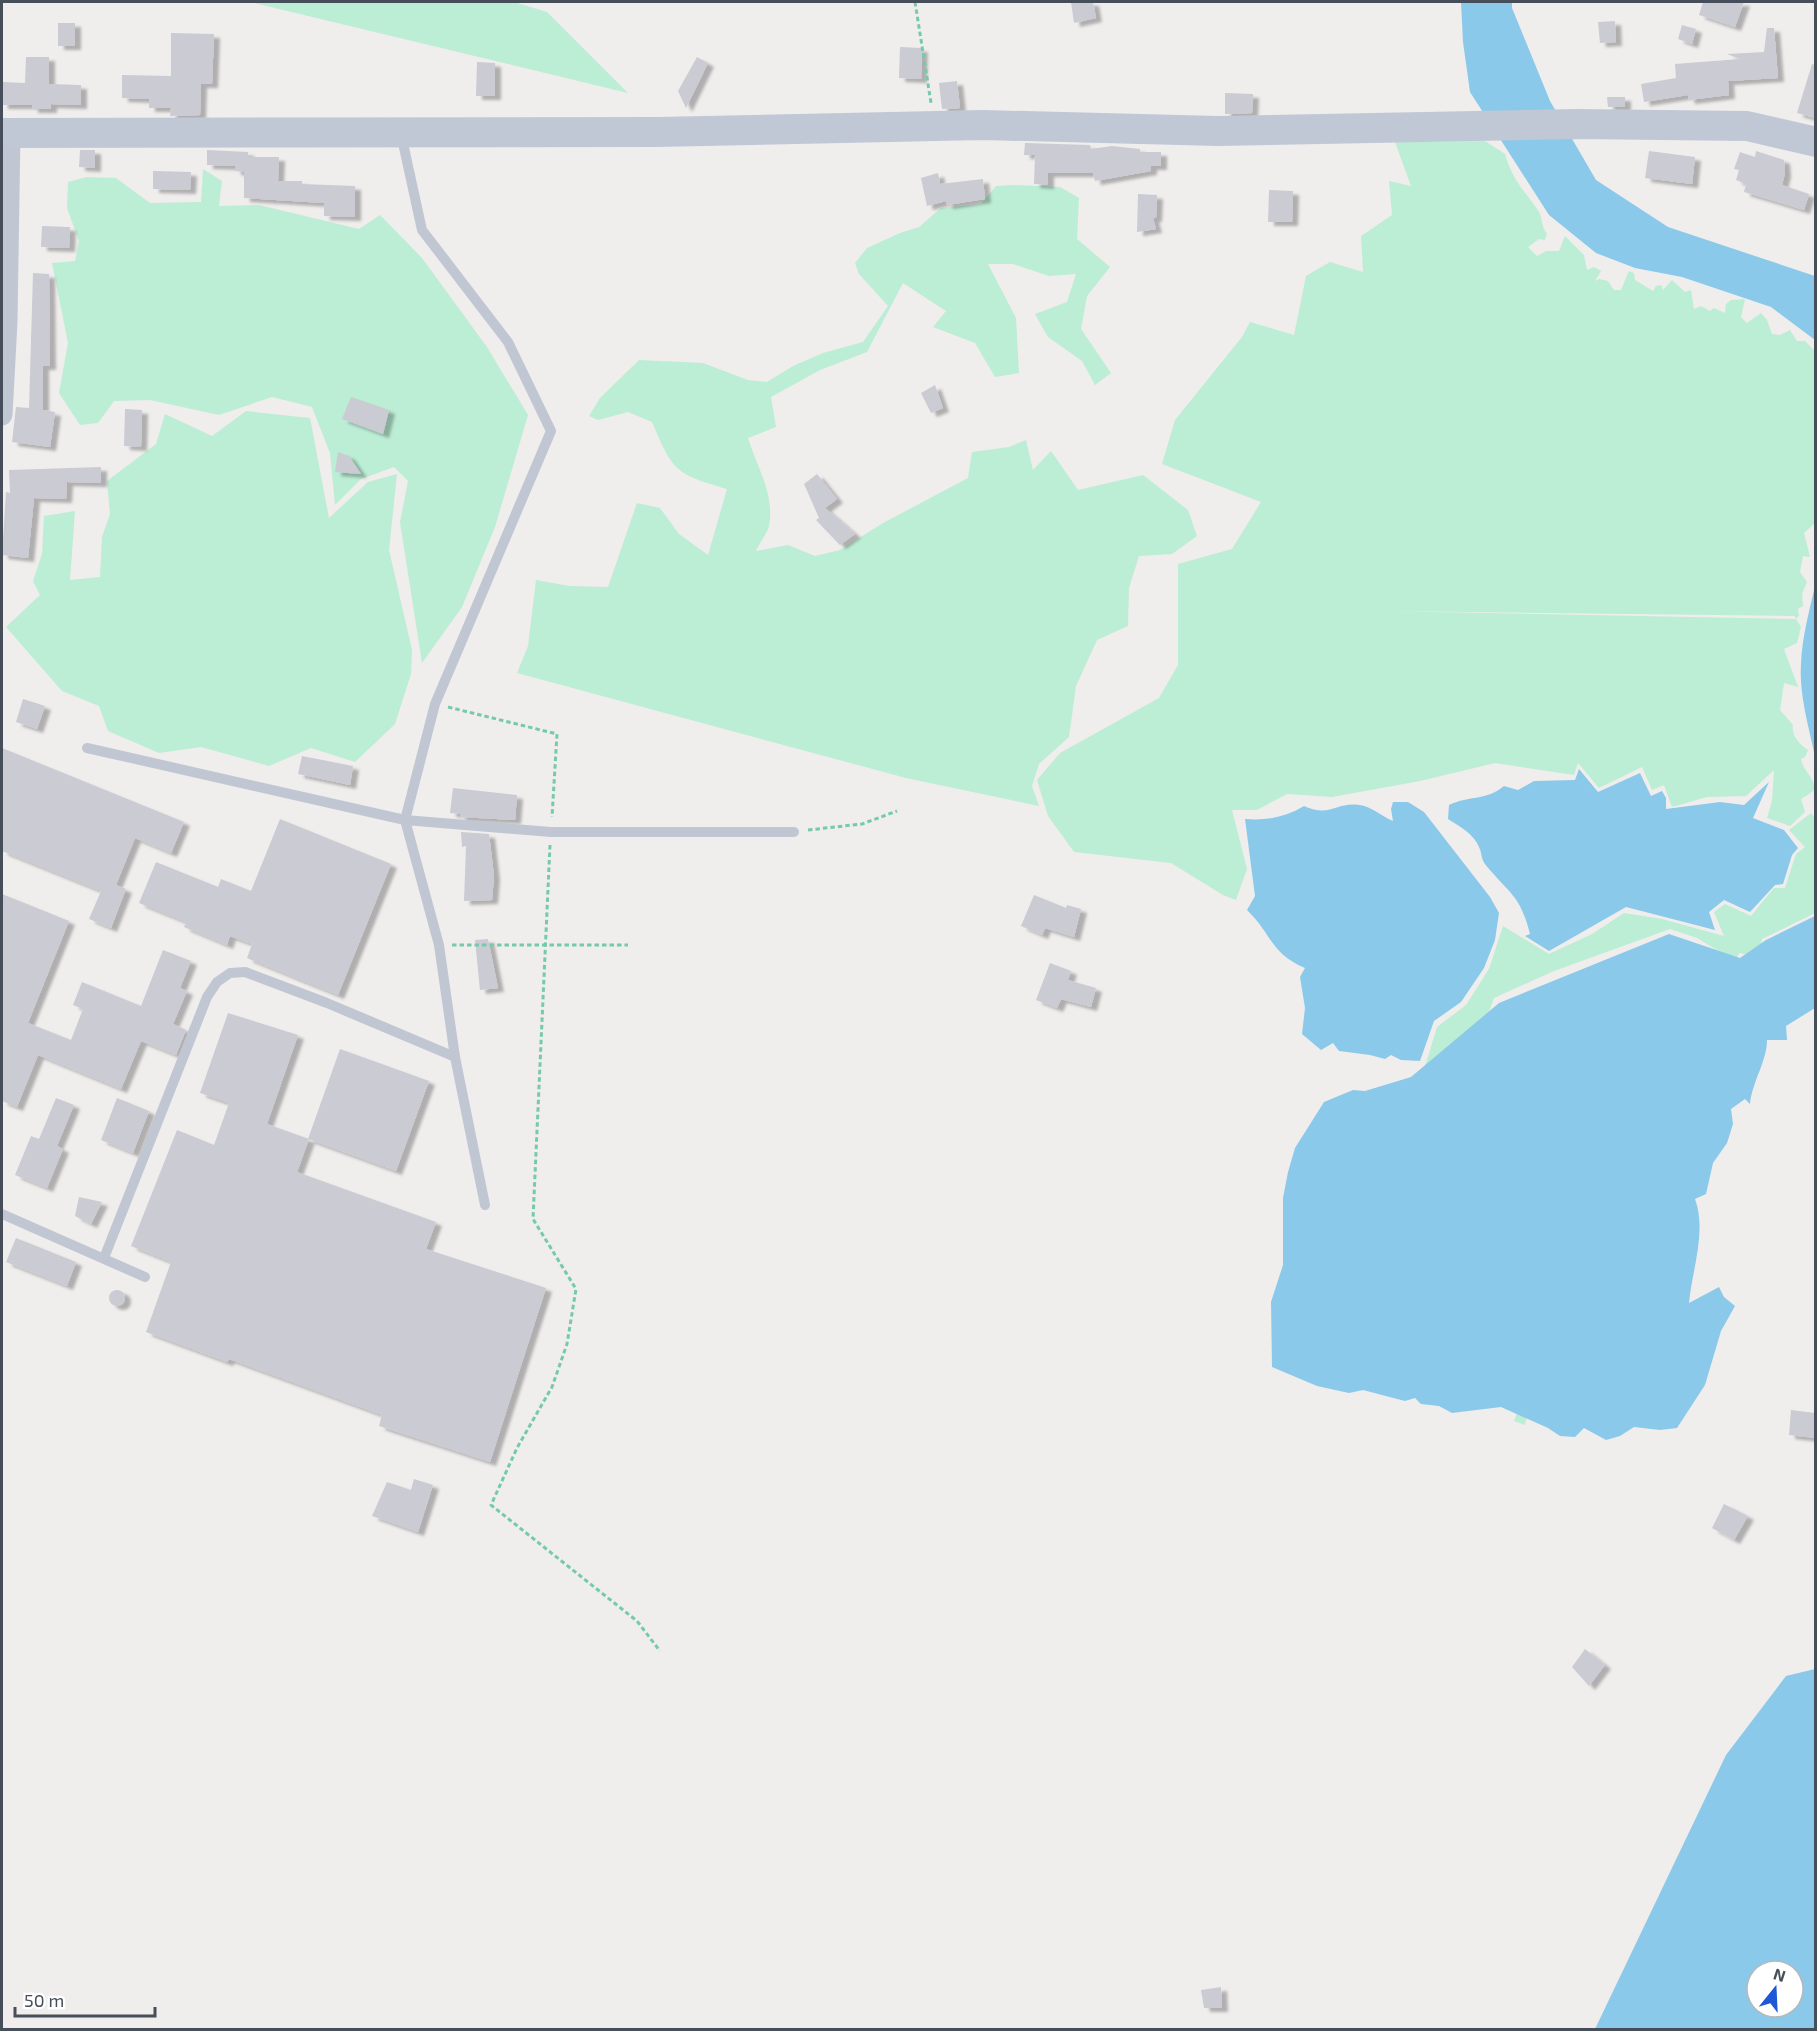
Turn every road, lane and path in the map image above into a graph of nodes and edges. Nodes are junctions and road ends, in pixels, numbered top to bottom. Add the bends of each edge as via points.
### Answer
1 (915, 2) edge
2 (935, 126) junction
3 (401, 131) junction
4 (6, 133) edge
5 (1815, 142) edge
6 (2, 415) edge
7 (435, 704) junction
8 (87, 748) dead end
9 (897, 811) dead end
10 (405, 820) junction
11 (551, 832) junction
12 (794, 832) joint
13 (439, 945) junction
14 (628, 945) dead end
15 (546, 946) junction
16 (455, 1057) junction
17 (485, 1205) dead end
18 (2, 1214) edge
19 (104, 1258) junction
20 (145, 1277) dead end
21 (660, 1651) dead end

1 - 2 path
2 - 3 street via 657,132
2 - 5 street via 1218,131 1576,124 1747,126
3 - 4 street
3 - 7 lane via 422,230 508,342 551,431
4 - 6 street via 7,322
7 - 10 lane
7 - 11 path via 556,734
8 - 10 lane
9 - 12 path via 862,824
10 - 11 lane
10 - 13 lane
11 - 12 lane
11 - 15 path
13 - 15 path
13 - 16 lane
14 - 15 path
15 - 21 path via 533,1219 576,1289 567,1344 552,1387 517,1448 491,1505 637,1621
16 - 17 lane
16 - 19 lane via 245,972 230,973 217,982 207,997
18 - 19 lane
19 - 20 lane

